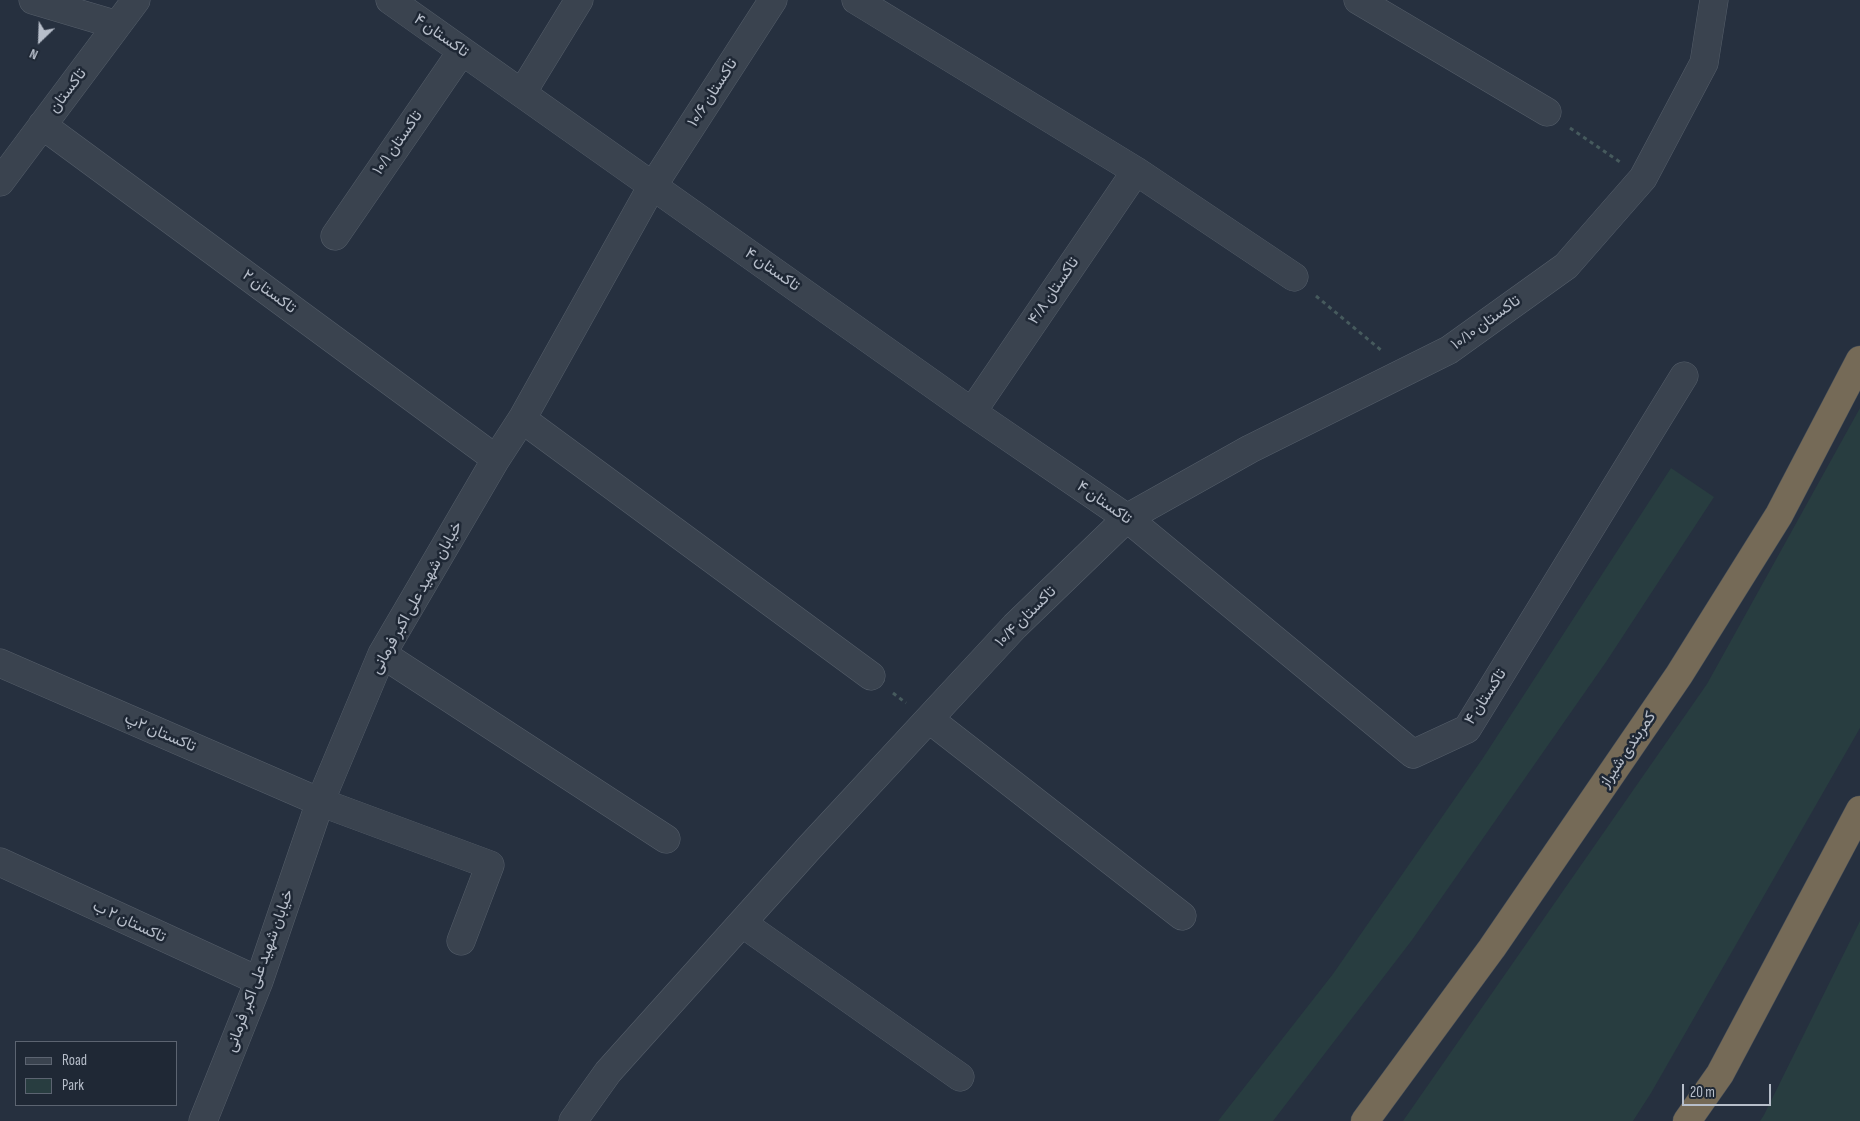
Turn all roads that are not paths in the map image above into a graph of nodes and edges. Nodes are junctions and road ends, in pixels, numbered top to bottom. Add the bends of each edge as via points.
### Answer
1 (32, 0) edge
2 (136, 0) edge
3 (390, 0) edge
4 (579, 0) edge
5 (773, 0) edge
6 (856, 0) edge
7 (1358, 0) edge
8 (1714, 0) edge
9 (117, 25) junction
10 (462, 51) junction
11 (522, 93) junction
12 (1547, 112) road end
13 (42, 125) junction
14 (1136, 171) junction
15 (0, 182) edge
16 (653, 186) junction
17 (334, 236) dead end
18 (1294, 276) road end
19 (1860, 360) edge
20 (1684, 376) dead end
21 (972, 412) junction
22 (522, 419) junction
23 (496, 458) junction
24 (1127, 518) junction
25 (382, 654) junction
26 (0, 663) edge
27 (870, 676) road end
28 (929, 719) junction
29 (320, 802) junction
30 (1860, 810) edge
31 (666, 839) dead end
32 (0, 862) edge
33 (1182, 916) dead end
34 (742, 923) junction
35 (461, 941) dead end
36 (259, 981) junction
37 (960, 1078) dead end
38 (203, 1121) edge
39 (574, 1121) edge
40 (1365, 1121) edge
41 (1688, 1121) edge

1 - 9 street
2 - 9 street, تاکستان
3 - 10 street, تاکستان ۴
4 - 11 street
5 - 16 street, تاکستان ۱۰/۶
6 - 14 street
7 - 12 street
8 - 24 street, تاکستان ۱۰/۱۰ via 1704,63 1643,178 1566,266 1449,350 1250,448
9 - 13 street, تاکستان
10 - 11 street, تاکستان ۴
10 - 17 street, تاکستان ۱۰/۱
11 - 16 street, تاکستان ۴
13 - 15 street, تاکستان
13 - 23 street, تاکستان ۲
14 - 18 street
14 - 21 street, تاکستان ۴/۸
16 - 21 street, تاکستان ۴
16 - 22 street, خیابان شهید علی اکبر فرمانی
19 - 40 highway, کمربندی شیراز via 1779,515 1679,675 1492,948
20 - 24 street, تاکستان ۴ via 1467,729 1413,754
21 - 24 street, تاکستان ۴
22 - 23 street, خیابان شهید علی اکبر فرمانی
22 - 27 street
23 - 25 street, خیابان شهید علی اکبر فرمانی
24 - 28 street, تاکستان ۱۰/۴ via 1015,626
25 - 29 street, خیابان شهید علی اکبر فرمانی
25 - 31 street
26 - 29 street, تاکستان ۲پ
28 - 33 street
28 - 34 street, تاکستان ۱۰/۴
29 - 35 street, تاکستان ۲پ via 490,865
29 - 36 street, خیابان شهید علی اکبر فرمانی
30 - 41 highway via 1720,1074
32 - 36 street, تاکستان ۲ ب
34 - 37 street
34 - 39 street, تاکستان ۱۰/۴ via 608,1072
36 - 38 street, خیابان شهید علی اکبر فرمانی

